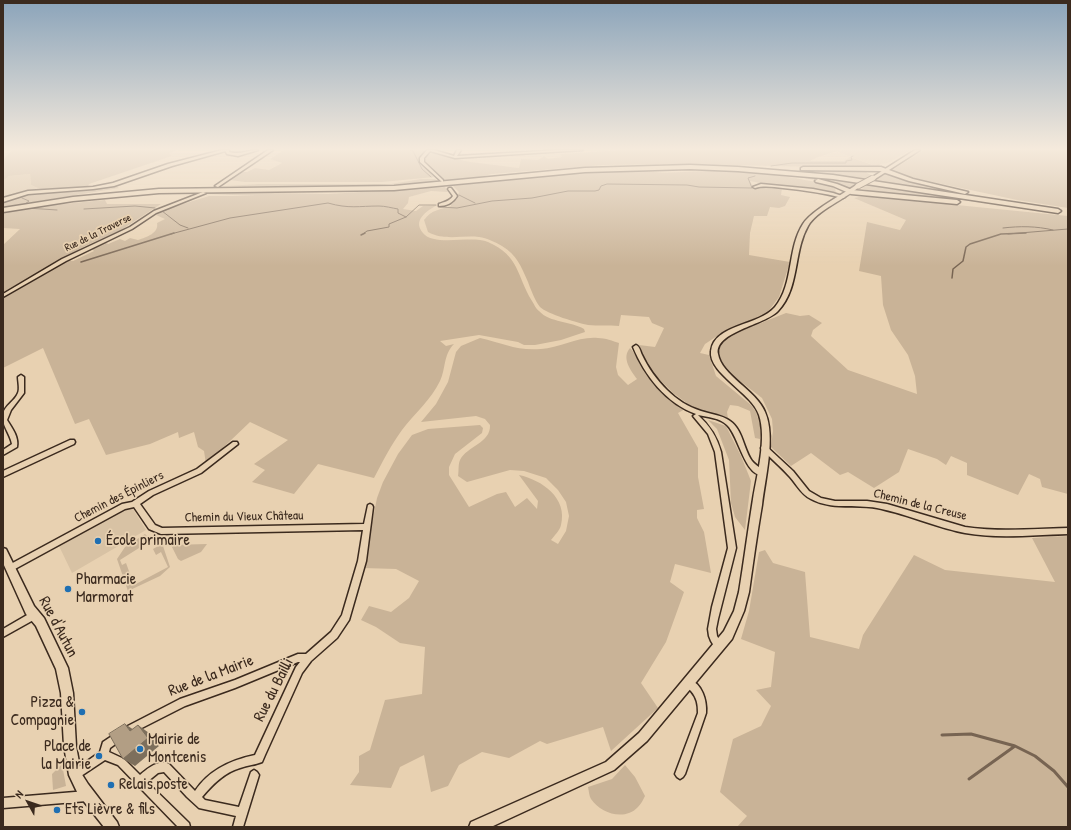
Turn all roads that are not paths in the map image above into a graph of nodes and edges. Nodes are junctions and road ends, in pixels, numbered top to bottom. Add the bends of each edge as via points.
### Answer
1 (85, 189) edge
2 (331, 189) edge
3 (450, 189) dead end
4 (799, 189) edge
5 (843, 189) edge
6 (854, 189) edge
7 (861, 189) edge
8 (909, 189) edge
9 (953, 189) edge
10 (850, 192) junction
11 (204, 194) dead end
12 (872, 194) junction
13 (843, 197) junction
14 (3, 200) edge
15 (440, 205) dead end
16 (3, 210) edge
17 (1061, 211) junction
18 (3, 296) edge
19 (636, 347) dead end
20 (21, 377) dead end
21 (696, 416) dead end
22 (72, 442) dead end
23 (235, 444) dead end
24 (764, 448) junction
25 (3, 453) edge
26 (762, 473) junction
27 (3, 474) edge
28 (134, 504) junction
29 (370, 507) dead end
30 (367, 527) junction
31 (1068, 531) edge
32 (3, 552) edge
33 (10, 568) junction
34 (34, 614) junction
35 (3, 633) edge
36 (720, 646) junction
37 (308, 658) junction
38 (689, 683) junction
39 (104, 755) junction
40 (680, 774) dead end
41 (75, 775) junction
42 (254, 776) dead end
43 (140, 782) junction
44 (88, 795) junction
45 (196, 798) junction
46 (3, 803) edge
47 (243, 813) junction
48 (112, 827) edge
49 (185, 827) edge
50 (238, 827) edge
51 (476, 827) edge

1 - 14 main road via 32,192
2 - 16 main road via 159,191 73,199
3 - 15 street via 455,198
4 - 13 street
5 - 10 main road
6 - 10 main road
7 - 12 main road
8 - 17 main road
9 - 17 main road
10 - 12 main road
10 - 13 main road
11 - 18 street, Rue de la Traverse via 154,212 131,228 64,260
12 - 17 main road
13 - 24 main road via 807,222 801,234 786,294 778,308 768,316 723,336 715,347 720,368 752,398 760,410 764,425
19 - 26 street via 646,370 677,400 694,411 732,425 748,462
20 - 25 street via 21,393 8,409 4,420 15,445
21 - 36 street via 711,432 718,452 732,548 712,629 712,635
22 - 27 street
23 - 28 street, Chemin des Épinliers via 199,471 147,495
24 - 26 main road
24 - 31 street, Chemin de la Creuse via 787,469 805,491 819,501 875,505 950,526 982,532 1003,534
26 - 36 main road via 744,592 735,623
28 - 30 street, Chemin du Vieux Château via 152,527 161,531
28 - 33 street, Chemin des Épinliers via 120,508
29 - 30 street, Rue du Bailli
30 - 37 street, Rue du Bailli via 362,561 346,617 334,635
32 - 33 main road, Rue d'Autun
33 - 34 main road, Rue d'Autun
34 - 35 street
34 - 41 main road, Rue d'Autun via 65,677 70,746
36 - 38 main road
37 - 39 street, Rue de la Mairie via 298,658 183,702 127,730 106,745
37 - 45 street, Rue du Bailli via 291,684 259,759 224,770 200,791
38 - 40 street via 703,706
38 - 51 main road via 643,737 610,766
39 - 41 street
39 - 43 street via 121,762
41 - 44 main road
42 - 47 street
43 - 45 street via 155,769 166,768
43 - 49 street
44 - 46 street
44 - 48 main road
45 - 47 street via 208,805
47 - 50 street

